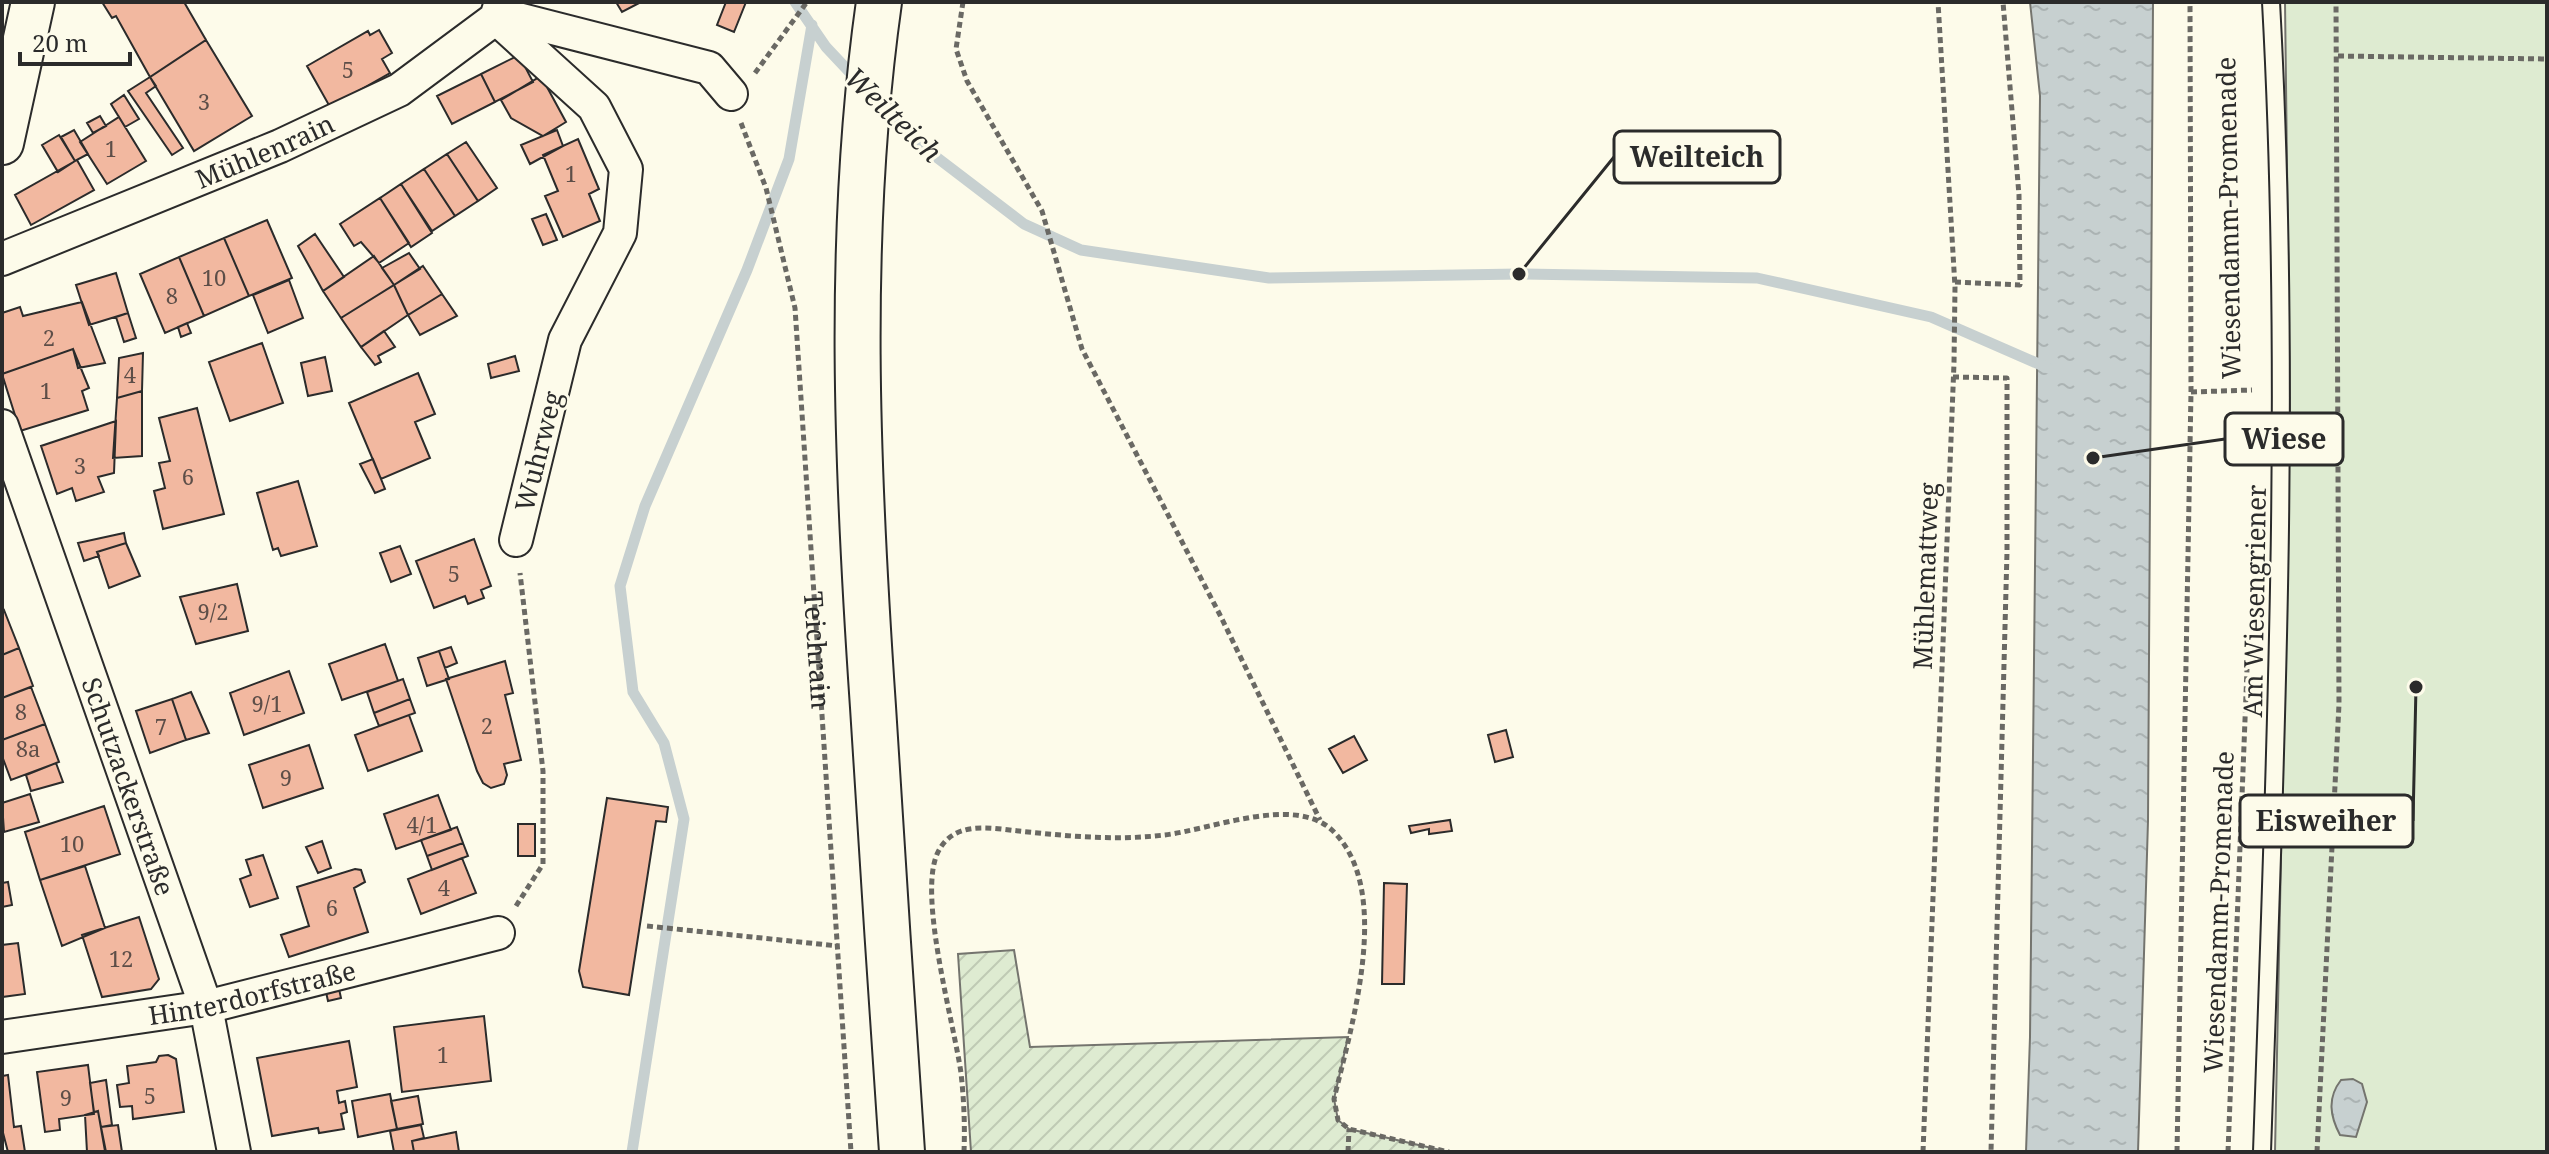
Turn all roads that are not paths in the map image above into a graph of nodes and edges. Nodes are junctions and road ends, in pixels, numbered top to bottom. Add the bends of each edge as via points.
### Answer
1 (33, 2) edge
2 (879, 2) edge
3 (2271, 2) edge
4 (499, 11) edge
5 (731, 94) dead end
6 (2, 143) edge
7 (2, 259) edge
8 (2, 426) edge
9 (516, 540) road end
10 (498, 933) road end
11 (206, 1007) junction
12 (2, 1037) edge
13 (234, 1152) edge
14 (902, 1152) edge
15 (2262, 1152) edge

1 - 6 street
2 - 14 main road via 865,125 859,460
3 - 15 lane, Am Wiesengriener via 2281,571
4 - 5 street via 709,68
4 - 7 street, Mühlenrain via 399,90 267,152
4 - 9 street, Wuhrweg via 594,107 626,169 620,233 565,340
8 - 11 street, Schutzackerstraße
10 - 11 street, Hinterdorfstraße
11 - 12 street, Hinterdorfstraße
11 - 13 street, Schutzackerstraße

